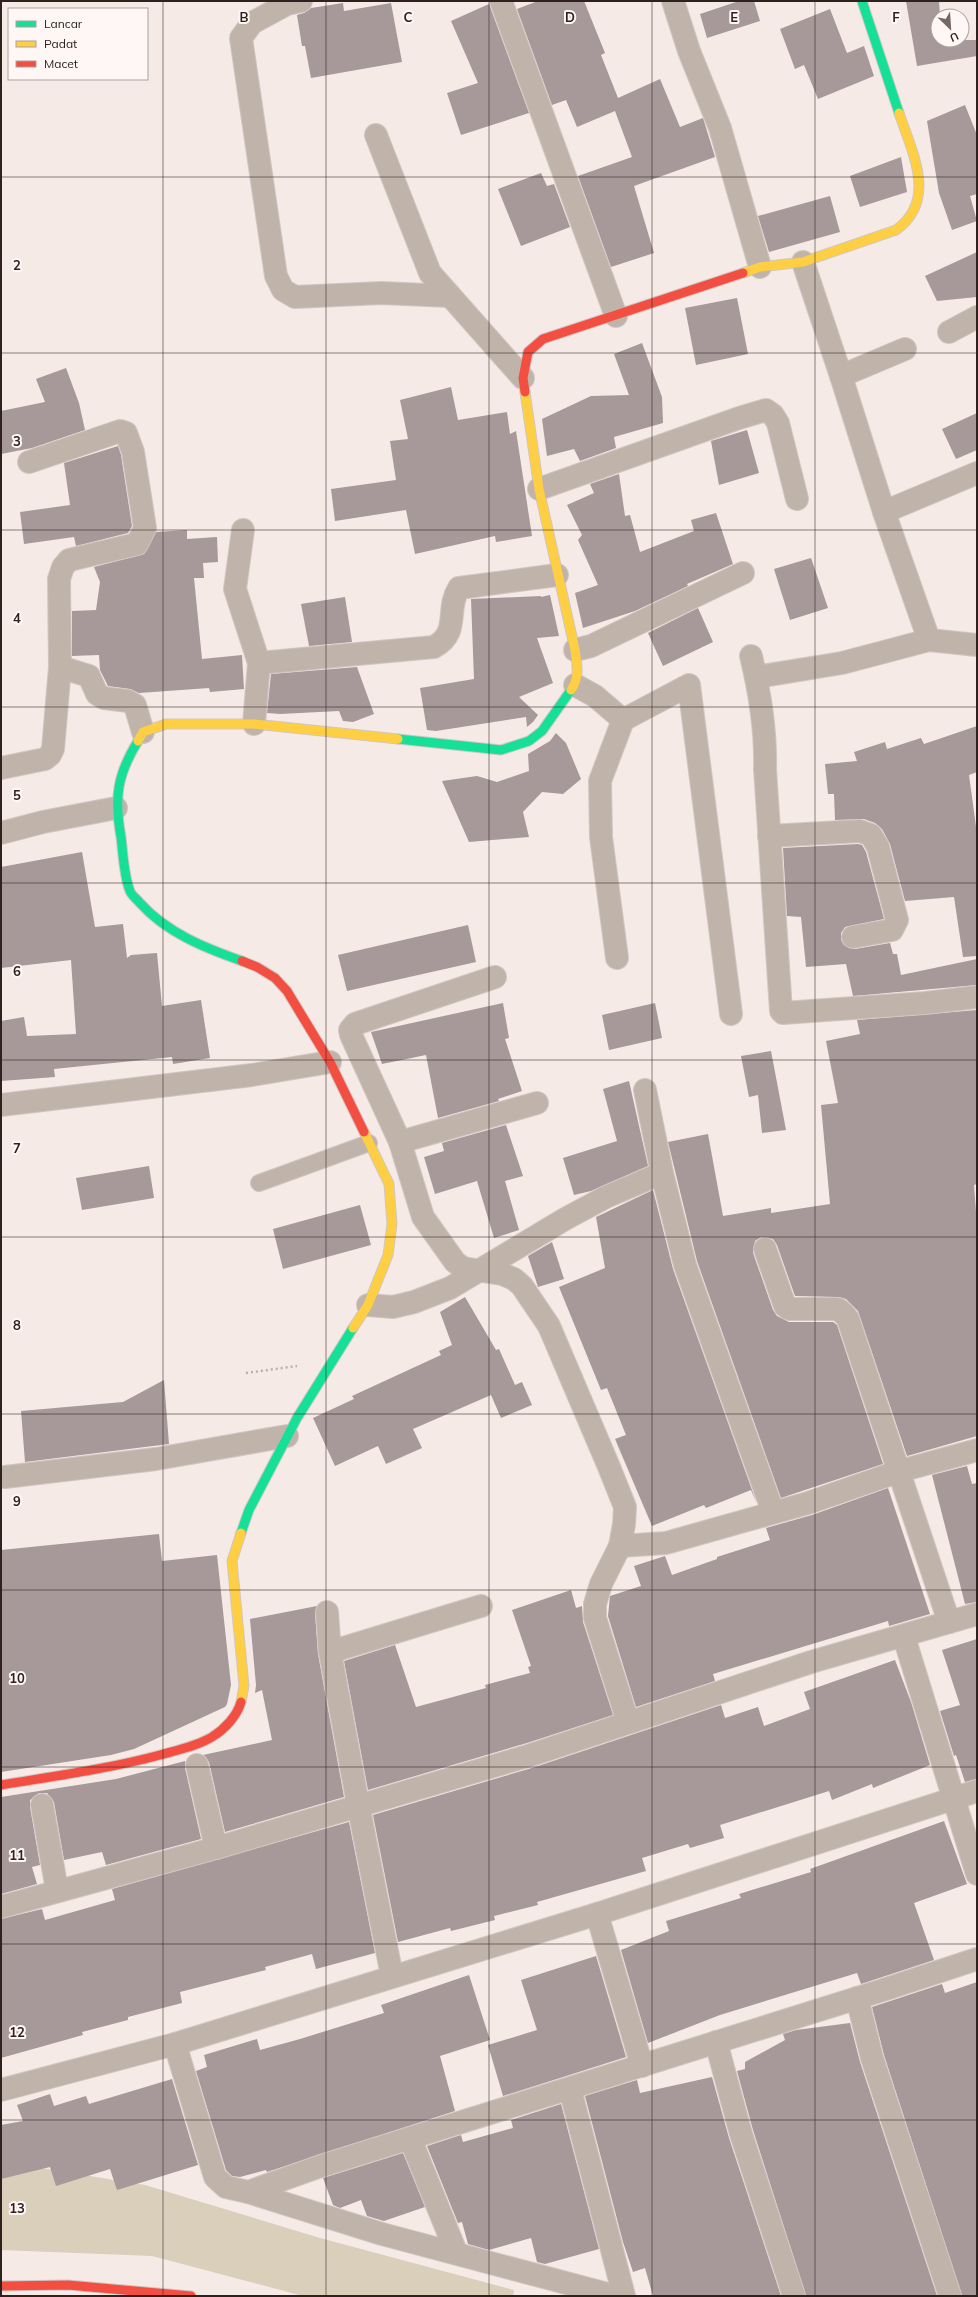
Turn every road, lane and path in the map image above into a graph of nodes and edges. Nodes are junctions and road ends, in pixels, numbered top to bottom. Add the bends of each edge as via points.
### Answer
1 (301, 1) edge
2 (501, 1) edge
3 (673, 1) edge
4 (862, 1) edge
5 (376, 135) dead end
6 (803, 262) junction
7 (760, 267) junction
8 (450, 296) junction
9 (616, 316) junction
10 (977, 317) edge
11 (949, 332) dead end
12 (905, 349) dead end
13 (842, 376) junction
14 (523, 378) junction
15 (29, 462) dead end
16 (977, 473) edge
17 (539, 489) junction
18 (797, 499) dead end
19 (884, 512) junction
20 (243, 530) dead end
21 (743, 573) dead end
22 (557, 575) junction
23 (929, 640) junction
24 (977, 645) edge
25 (576, 650) junction
26 (751, 656) dead end
27 (259, 663) junction
28 (60, 667) junction
29 (575, 685) junction
30 (758, 686) junction
31 (623, 720) junction
32 (254, 724) junction
33 (143, 732) junction
34 (1, 768) edge
35 (116, 808) junction
36 (1, 833) edge
37 (770, 836) junction
38 (853, 937) dead end
39 (617, 958) dead end
40 (495, 977) dead end
41 (977, 997) edge
42 (731, 1014) dead end
43 (330, 1062) junction
44 (645, 1090) dead end
45 (537, 1103) dead end
46 (1, 1105) edge
47 (400, 1142) junction
48 (369, 1143) junction
49 (662, 1173) junction
50 (259, 1183) dead end
51 (764, 1249) dead end
52 (476, 1271) junction
53 (368, 1305) junction
54 (331, 1361) junction
55 (246, 1373) dead end
56 (287, 1436) junction
57 (977, 1450) edge
58 (900, 1471) junction
59 (5, 1477) dead end
60 (773, 1512) junction
61 (620, 1546) junction
62 (481, 1606) dead end
63 (327, 1612) dead end
64 (977, 1614) edge
65 (949, 1622) junction
66 (904, 1637) junction
67 (330, 1652) junction
68 (628, 1722) junction
69 (196, 1765) dead end
70 (1, 1785) edge
71 (977, 1791) edge
72 (953, 1799) junction
73 (358, 1804) junction
74 (42, 1805) dead end
75 (216, 1848) junction
76 (977, 1874) edge
77 (57, 1890) junction
78 (1, 1906) edge
79 (597, 1914) junction
80 (977, 1959) edge
81 (392, 1976) junction
82 (857, 1998) junction
83 (716, 2042) junction
84 (175, 2044) junction
85 (642, 2066) junction
86 (570, 2089) junction
87 (1, 2090) edge
88 (410, 2138) junction
89 (248, 2192) junction
90 (456, 2252) junction
91 (1, 2286) edge
92 (112, 2288) junction
93 (131, 2296) edge
94 (191, 2296) edge
95 (615, 2296) edge
96 (624, 2296) edge
97 (794, 2296) edge
98 (950, 2296) edge

1 - 8 street via 287,4 252,23 241,38 276,276 283,290 295,297 381,294
2 - 9 street
3 - 7 street via 689,51 720,128
4 - 6 main road via 916,163 919,199 906,222 896,230
5 - 8 street via 430,273
6 - 7 main road
6 - 13 street
7 - 9 main road
8 - 14 street
9 - 14 main road via 543,339 528,352
10 - 11 street
12 - 13 street
13 - 19 street
14 - 17 main road
15 - 28 street via 120,431 126,433 133,452 145,528 137,544 69,560 63,567 60,579
16 - 19 street
17 - 18 street via 766,410 778,423
17 - 22 main road
19 - 23 street
20 - 27 street via 234,589
21 - 25 street via 591,646
22 - 25 main road
22 - 27 street via 459,588 454,595 450,631 444,641 434,647
23 - 24 street
23 - 30 street
25 - 29 main road via 578,672
26 - 30 street
27 - 32 street
28 - 33 street via 89,676 97,694 128,701 134,705
28 - 34 street via 53,749 50,755 45,759
29 - 31 street via 595,696
29 - 32 main road via 542,731 530,741 501,750
30 - 37 street via 766,745 765,769
31 - 39 street via 600,780 601,837
31 - 42 street via 689,685
32 - 33 main road via 166,724
33 - 35 main road via 127,758 120,776
35 - 36 street
35 - 43 main road via 130,892 148,912 200,946 257,967 275,978 287,991
37 - 38 street via 854,831 872,835 878,847 897,920 892,930
37 - 41 street via 780,1006 783,1013
40 - 47 street via 352,1026 351,1035
43 - 46 street via 252,1075
43 - 48 main road
44 - 49 street
45 - 47 street
47 - 52 street via 423,1217 455,1262 463,1268
48 - 50 lane
48 - 53 main road via 389,1184 392,1224 388,1255
49 - 52 street via 606,1197
49 - 60 street via 686,1266
51 - 58 street via 789,1309 831,1309 844,1314
52 - 53 street via 450,1288 414,1302 393,1307
52 - 61 street via 502,1274 514,1279 522,1286 549,1326 624,1507
53 - 54 main road
54 - 55 path
54 - 56 main road
56 - 59 street via 156,1459
56 - 70 main road via 249,1510 232,1561 244,1686 239,1709 229,1723 212,1737 190,1747 114,1767
57 - 58 street
58 - 60 street via 808,1503
58 - 65 street
60 - 61 street via 666,1543
61 - 68 street via 601,1584 595,1604 595,1618
62 - 67 street
63 - 67 street
64 - 65 street
65 - 66 street
66 - 68 street via 811,1662
66 - 72 street
67 - 73 street
68 - 73 street via 563,1742 531,1755
69 - 75 street
71 - 72 street
72 - 76 street
72 - 79 street
73 - 75 street
73 - 81 street
74 - 77 street
75 - 77 street
77 - 78 street
79 - 81 street
79 - 85 street
80 - 82 street
81 - 84 street
82 - 83 street
82 - 98 street via 872,2058
83 - 85 street
83 - 97 street via 741,2134
84 - 87 street
84 - 89 street via 215,2177 226,2186
85 - 86 street
86 - 88 street
86 - 96 street
88 - 89 street
88 - 90 street
89 - 90 street via 382,2234
90 - 95 street
91 - 92 main road via 68,2285
92 - 93 main road
92 - 94 main road

